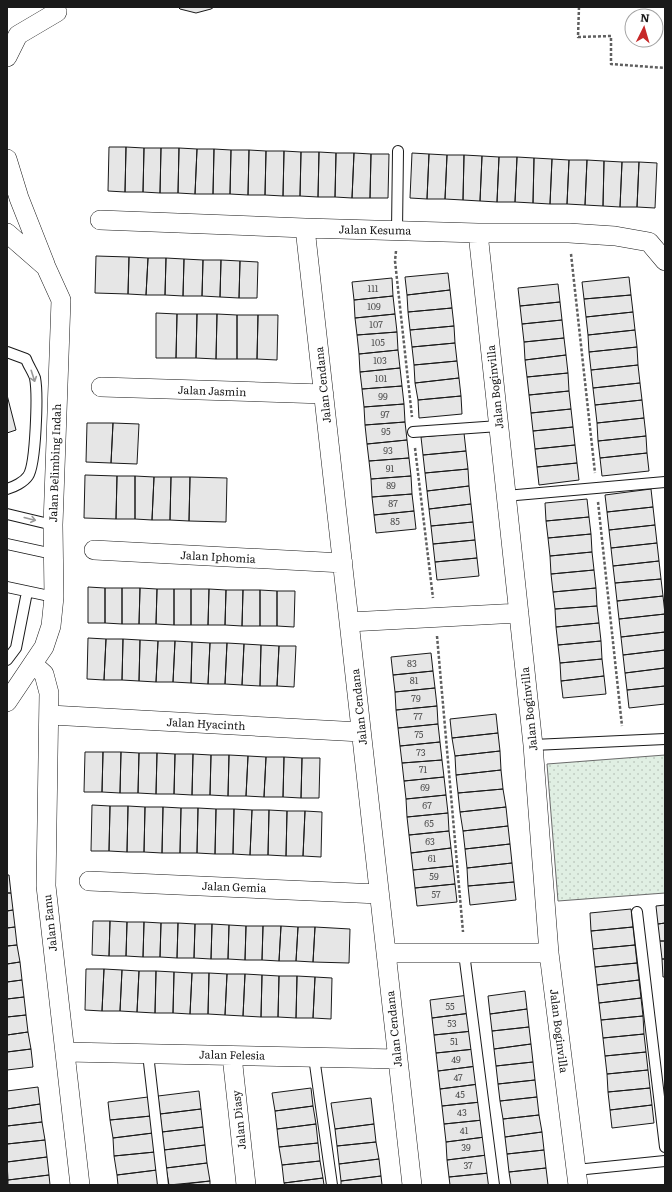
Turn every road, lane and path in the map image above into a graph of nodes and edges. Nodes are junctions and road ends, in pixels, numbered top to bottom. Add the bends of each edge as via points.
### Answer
1 (579, 7) edge
2 (57, 12) dead end
3 (7, 57) edge
4 (665, 68) edge
5 (398, 151) dead end
6 (7, 159) edge
7 (100, 220) dead end
8 (7, 222) edge
9 (305, 228) junction
10 (397, 230) junction
11 (478, 232) junction
12 (13, 238) edge
13 (665, 261) edge
14 (46, 267) junction
15 (7, 352) edge
16 (101, 387) dead end
17 (324, 394) junction
18 (499, 426) junction
19 (413, 432) dead end
20 (665, 482) edge
21 (7, 489) edge
22 (506, 496) junction
23 (7, 514) edge
24 (53, 525) junction
25 (7, 544) edge
26 (94, 550) dead end
27 (53, 554) junction
28 (343, 564) junction
29 (7, 587) edge
30 (27, 592) junction
31 (54, 598) junction
32 (519, 613) junction
33 (436, 617) junction
34 (349, 622) junction
35 (7, 660) edge
36 (34, 665) junction
37 (7, 702) edge
38 (50, 715) junction
39 (361, 732) junction
40 (665, 739) edge
41 (533, 746) junction
42 (89, 881) dead end
43 (379, 894) junction
44 (637, 912) dead end
45 (386, 953) junction
46 (549, 953) junction
47 (464, 954) junction
48 (66, 1052) junction
49 (148, 1054) junction
50 (232, 1056) junction
51 (314, 1057) junction
52 (398, 1059) junction
53 (665, 1147) edge
54 (665, 1161) edge
55 (577, 1178) edge
56 (80, 1185) edge
57 (163, 1185) edge
58 (246, 1185) edge
59 (332, 1185) edge
60 (412, 1185) edge
61 (494, 1185) edge

1 - 4 path via 578,37 611,36 611,64
2 - 3 street via 18,35
5 - 10 lane
6 - 14 street
7 - 9 street, Jalan Kesuma
8 - 12 street, Jalan Belimbing Indah
9 - 10 street, Jalan Kesuma
9 - 17 street, Jalan Cendana
10 - 11 street, Jalan Kesuma
11 - 13 street, Jalan Kesuma via 615,236 649,242
11 - 18 street, Jalan Boginvilla
12 - 14 street, Jalan Belimbing Indah
14 - 24 street, Jalan Belimbing Indah via 61,300
15 -> 21 lane via 26,359 35,378 36,420 32,463 28,477
16 - 17 street, Jalan Jasmin
17 - 28 street, Jalan Cendana
18 - 19 lane
18 - 22 street, Jalan Boginvilla
20 - 22 lane
22 - 32 street, Jalan Boginvilla
23 -> 24 lane
24 - 27 street, Jalan Belimbing Indah
25 - 27 lane
26 - 28 street, Jalan Iphomia
27 - 31 street, Jalan Belimbing Indah
28 - 34 street, Jalan Cendana
29 - 30 lane
30 - 31 lane
30 - 35 lane via 16,648
31 - 36 street, Jalan Belimbing Indah via 51,626
32 - 33 street
32 - 41 street, Jalan Boginvilla
33 - 34 street
33 - 47 path
34 - 39 street, Jalan Cendana
36 - 37 street, Jalan Belimbing Indah
36 - 38 street, Jalan Eanu via 44,674 49,693
38 - 39 street, Jalan Hyacinth
38 - 48 street, Jalan Eanu via 46,798 46,886
39 - 43 street, Jalan Cendana
40 - 41 lane
41 - 46 street, Jalan Boginvilla
42 - 43 street, Jalan Gemia
43 - 45 street, Jalan Cendana
44 - 53 lane
45 - 47 street
45 - 52 street, Jalan Cendana
46 - 47 street
46 - 55 street, Jalan Boginvilla
47 - 61 lane
48 - 49 street, Jalan Felesia
48 - 56 street, Jalan Eanu
49 - 50 street, Jalan Felesia
49 - 57 lane
50 - 51 street, Jalan Felesia
50 - 58 street, Jalan Diasy
51 - 52 street, Jalan Felesia
51 - 59 lane
52 - 60 street, Jalan Cendana
54 - 55 lane

